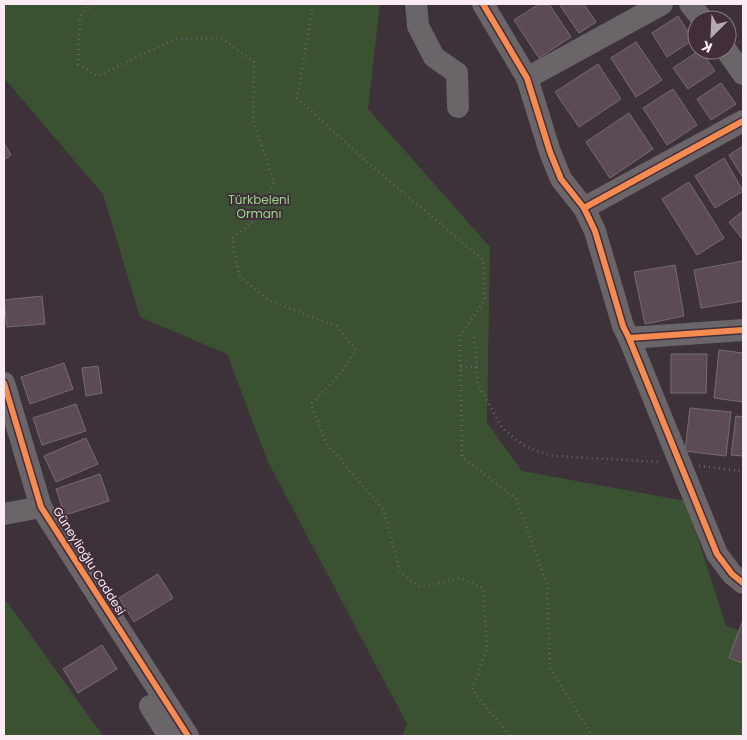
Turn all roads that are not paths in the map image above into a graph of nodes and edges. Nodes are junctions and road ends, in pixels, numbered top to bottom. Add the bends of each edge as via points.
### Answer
1 (416, 4) edge
2 (483, 4) edge
3 (662, 4) edge
4 (733, 60) edge
5 (743, 74) edge
6 (527, 78) junction
7 (458, 107) dead end
8 (743, 121) edge
9 (584, 208) junction
10 (743, 330) edge
11 (629, 338) junction
12 (4, 383) edge
13 (4, 434) edge
14 (34, 509) junction
15 (4, 514) edge
16 (743, 583) edge
17 (169, 736) edge
18 (188, 736) edge

1 - 7 street via 418,26 434,57 457,73
2 - 6 street
3 - 6 street
4 - 5 street
6 - 9 street via 561,179
8 - 9 street
9 - 11 street via 595,231
10 - 11 street
11 - 16 street via 717,554
12 - 14 street, Güneylioğlu Caddesi
13 - 14 street, Güneylioğlu Caddesi
14 - 15 street
14 - 17 street, Güneylioğlu Caddesi
14 - 18 street, Güneylioğlu Caddesi

